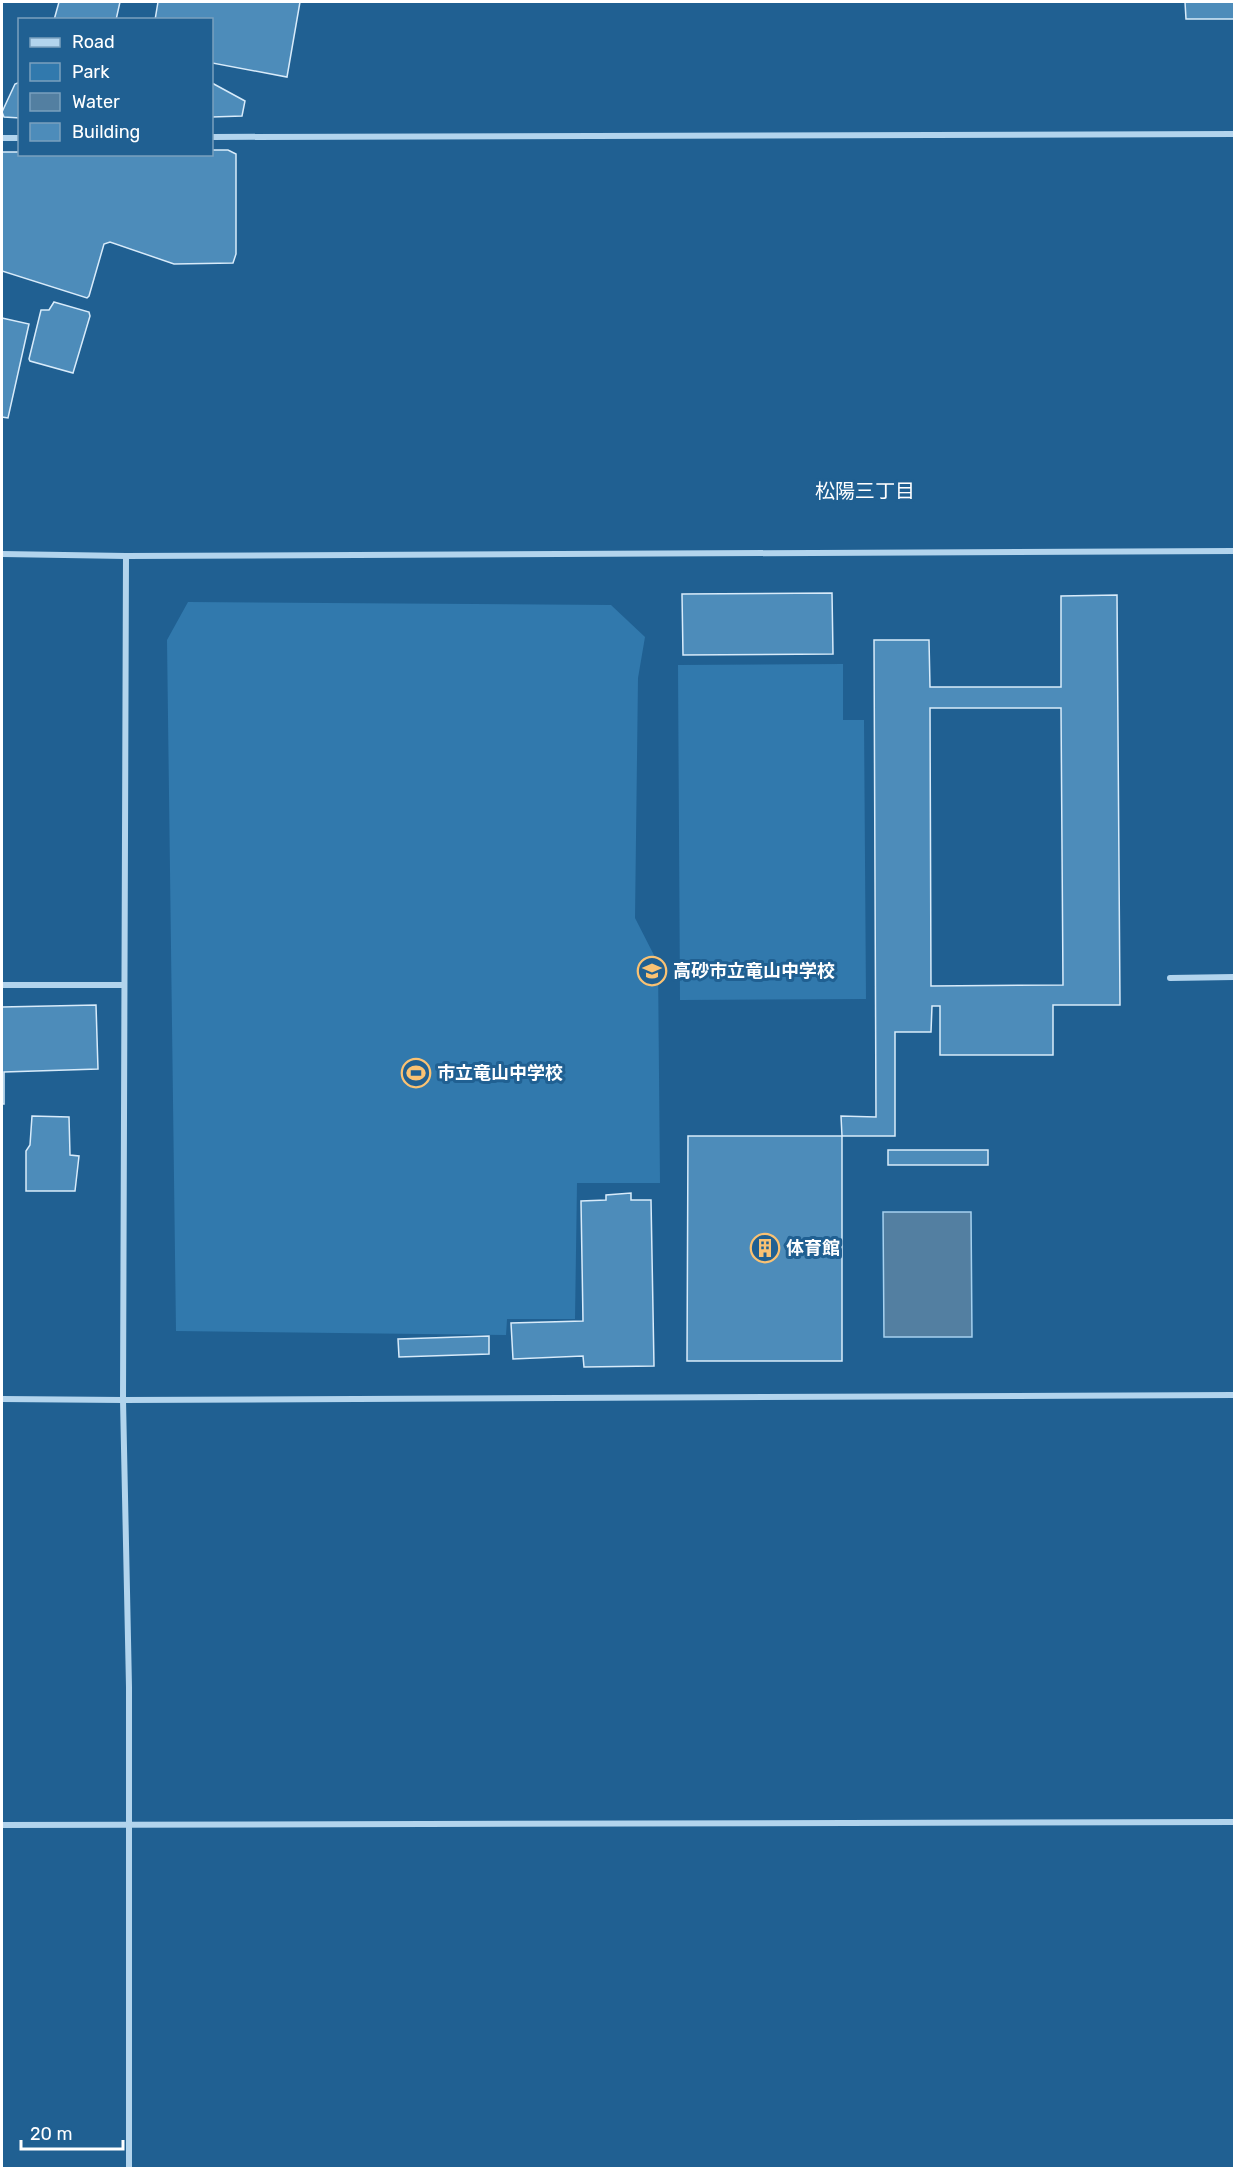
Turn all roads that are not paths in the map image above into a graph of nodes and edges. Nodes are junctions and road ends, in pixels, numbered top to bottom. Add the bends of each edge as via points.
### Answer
1 (1234, 134) edge
2 (213, 137) edge
3 (2, 138) edge
4 (18, 138) edge
5 (1234, 551) edge
6 (2, 554) edge
7 (126, 556) junction
8 (1234, 977) edge
9 (1170, 978) dead end
10 (2, 984) edge
11 (124, 985) junction
12 (1234, 1395) edge
13 (2, 1399) edge
14 (123, 1400) junction
15 (1234, 1822) edge
16 (2, 1825) edge
17 (128, 1826) junction
18 (129, 2169) edge

1 - 2 street
3 - 4 street
5 - 7 street
6 - 7 street
7 - 11 street
8 - 9 street
10 - 11 street
11 - 14 street
12 - 14 street
13 - 14 street
14 - 17 street
15 - 17 street
16 - 17 street
17 - 18 street

